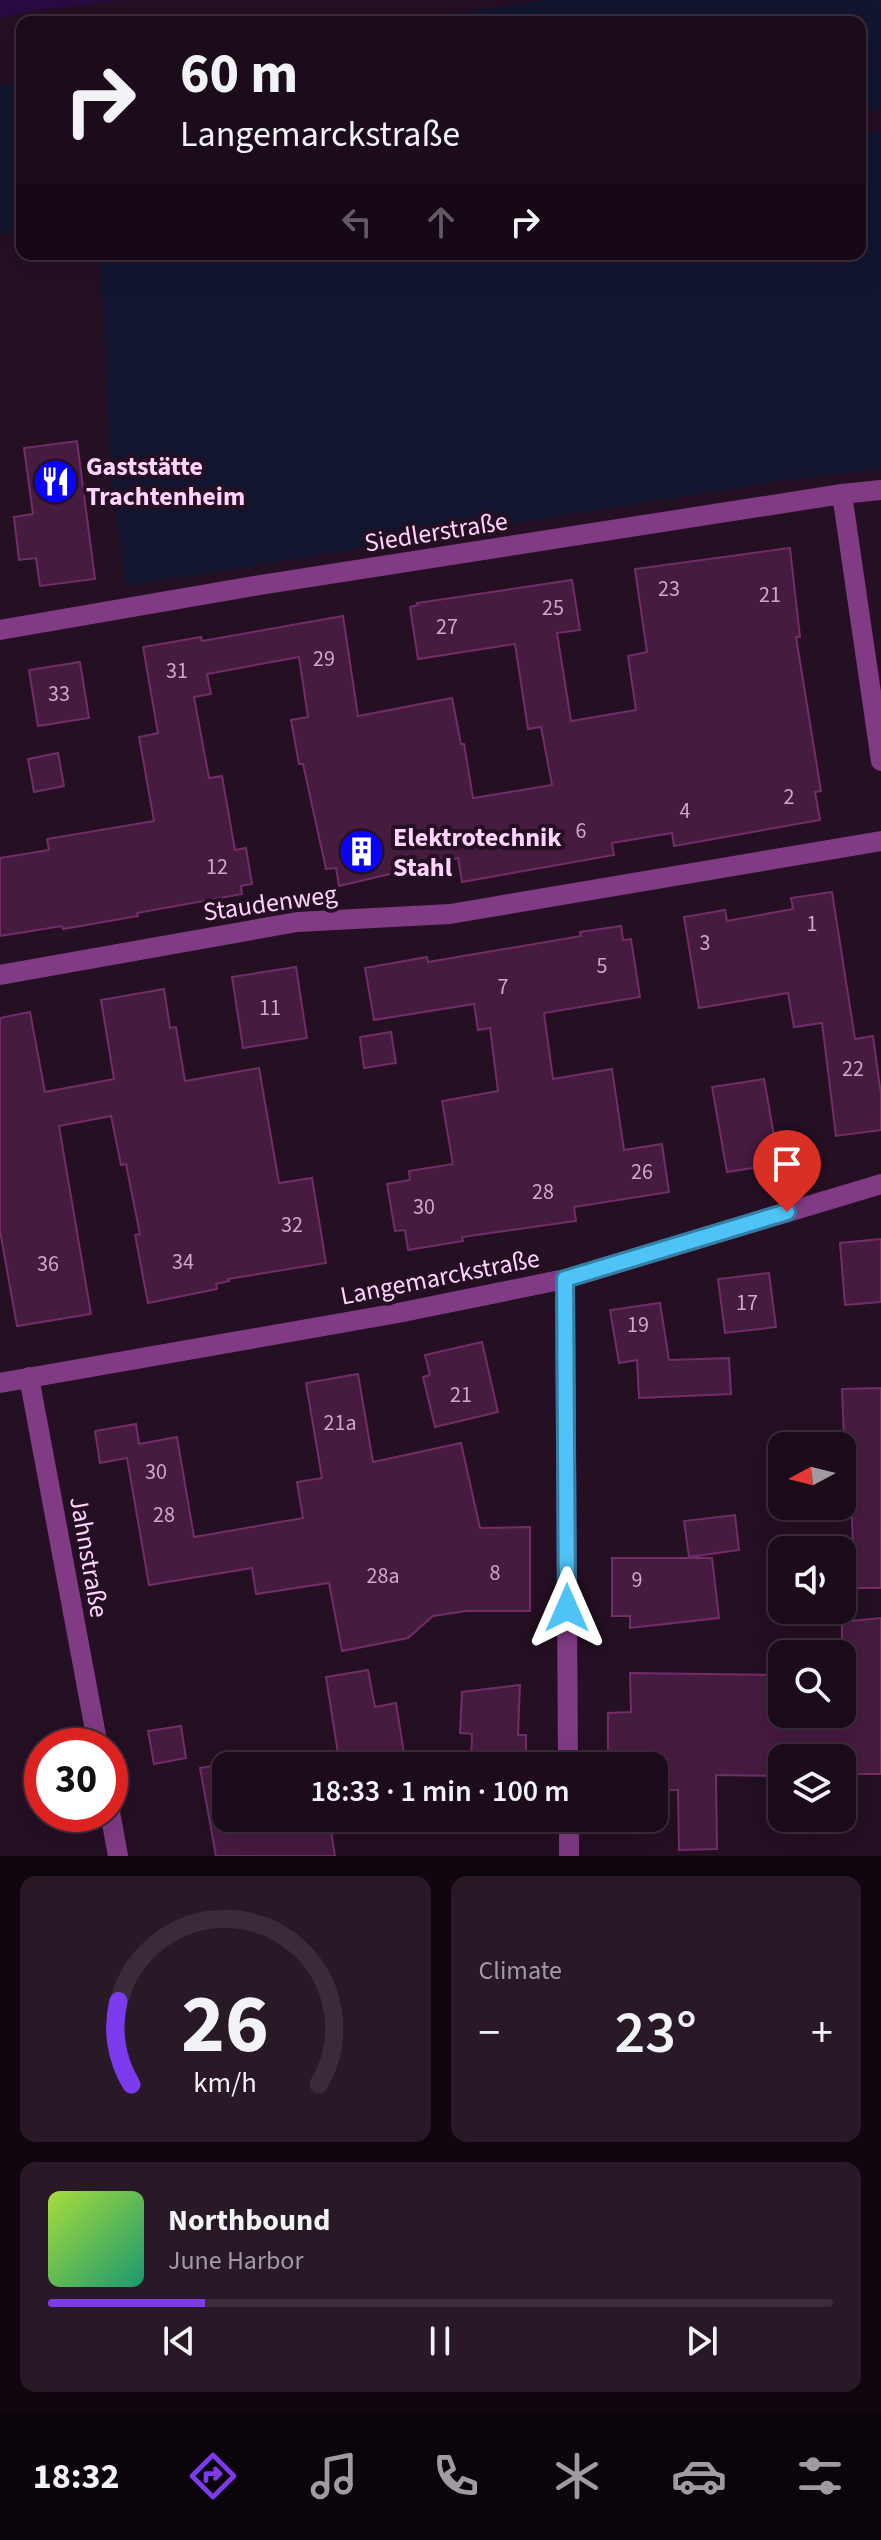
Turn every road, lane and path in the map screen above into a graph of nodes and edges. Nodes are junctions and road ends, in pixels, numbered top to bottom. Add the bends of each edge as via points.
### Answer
1 (881, 490) edge
2 (842, 494) junction
3 (0, 630) edge
4 (881, 761) edge
5 (881, 841) edge
6 (0, 975) edge
7 (881, 1184) edge
8 (565, 1279) junction
9 (29, 1377) junction
10 (0, 1383) edge
11 (95, 1728) edge
12 (568, 1752) edge
13 (114, 1832) edge
14 (569, 1832) edge
15 (118, 1856) edge
16 (569, 1856) edge

1 - 2 street, Siedlerstraße
2 - 3 street, Siedlerstraße
2 - 4 street
5 - 6 street, Staudenweg via 450,914 297,922
7 - 8 street, Langemarckstraße
8 - 9 street, Langemarckstraße
8 - 12 street
9 - 10 street, Langemarckstraße
9 - 11 street, Jahnstraße
13 - 15 street
14 - 16 street

